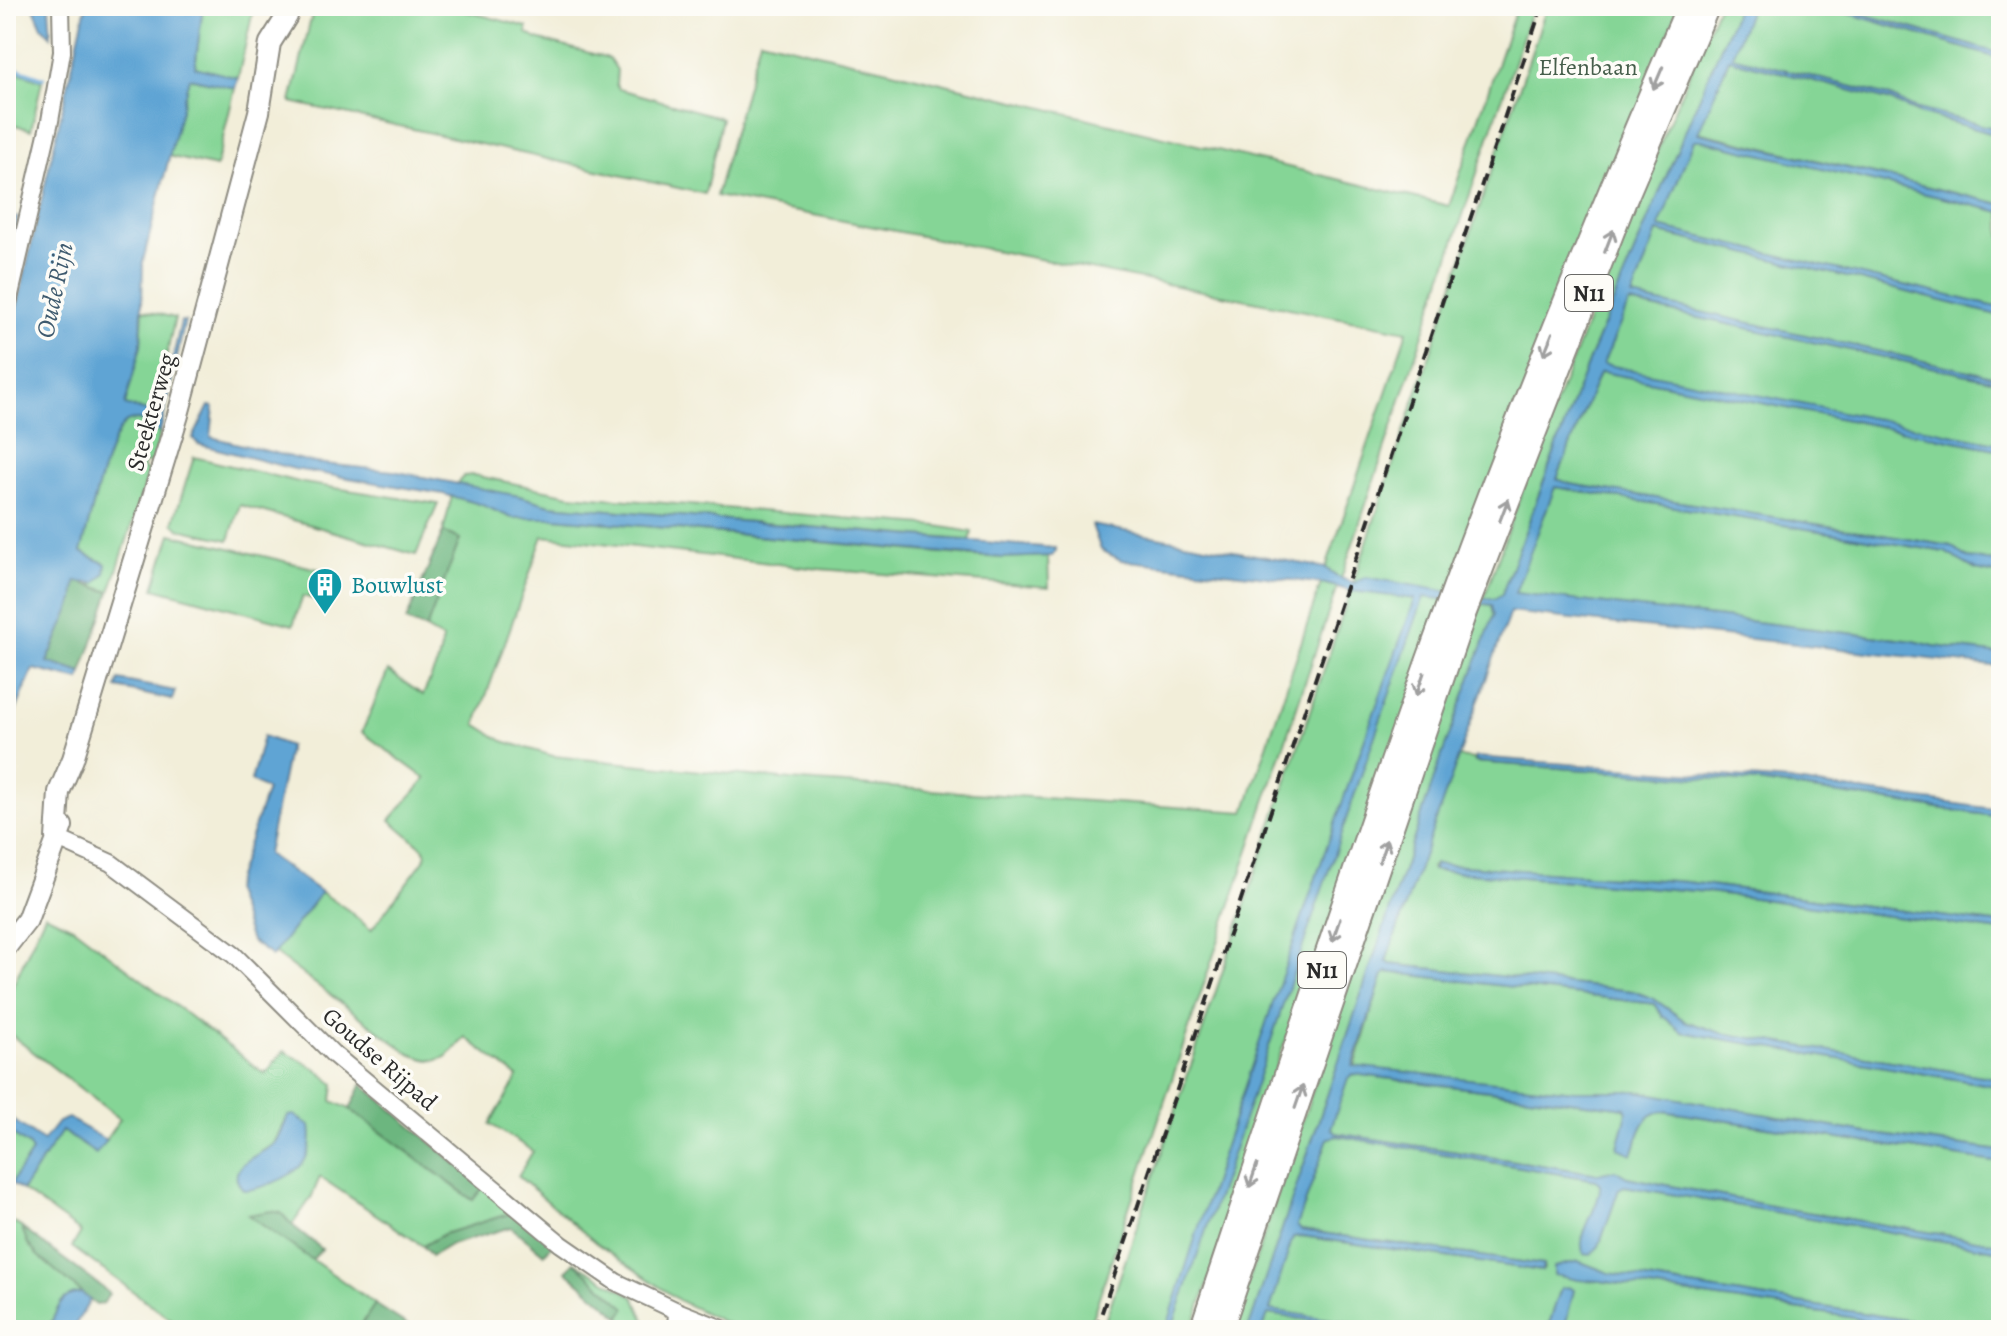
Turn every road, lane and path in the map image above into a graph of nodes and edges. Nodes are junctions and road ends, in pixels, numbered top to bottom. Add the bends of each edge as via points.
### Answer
1 (61, 6) edge
2 (1688, 6) edge
3 (1708, 6) edge
4 (288, 11) edge
5 (6, 312) edge
6 (1467, 582) junction
7 (1456, 611) junction
8 (56, 838) junction
9 (6, 945) edge
10 (677, 1311) junction
11 (676, 1330) edge
12 (725, 1330) edge
13 (1201, 1330) edge
14 (1221, 1330) edge

1 - 5 street via 62,52 50,121
2 -> 6 highway, N11 via 1584,253
6 -> 3 highway, N11
4 - 8 main road, Steekterweg via 270,43 259,112 178,415 73,759 70,798
6 - 7 highway, N11
7 -> 13 highway, N11
14 -> 7 highway, N11
8 - 9 main road, Steekterweg
8 - 10 street, Goudse Rijpad via 111,863 234,955 333,1054 561,1244 616,1282
10 - 11 street
10 - 12 street, Goudse Rijpad

